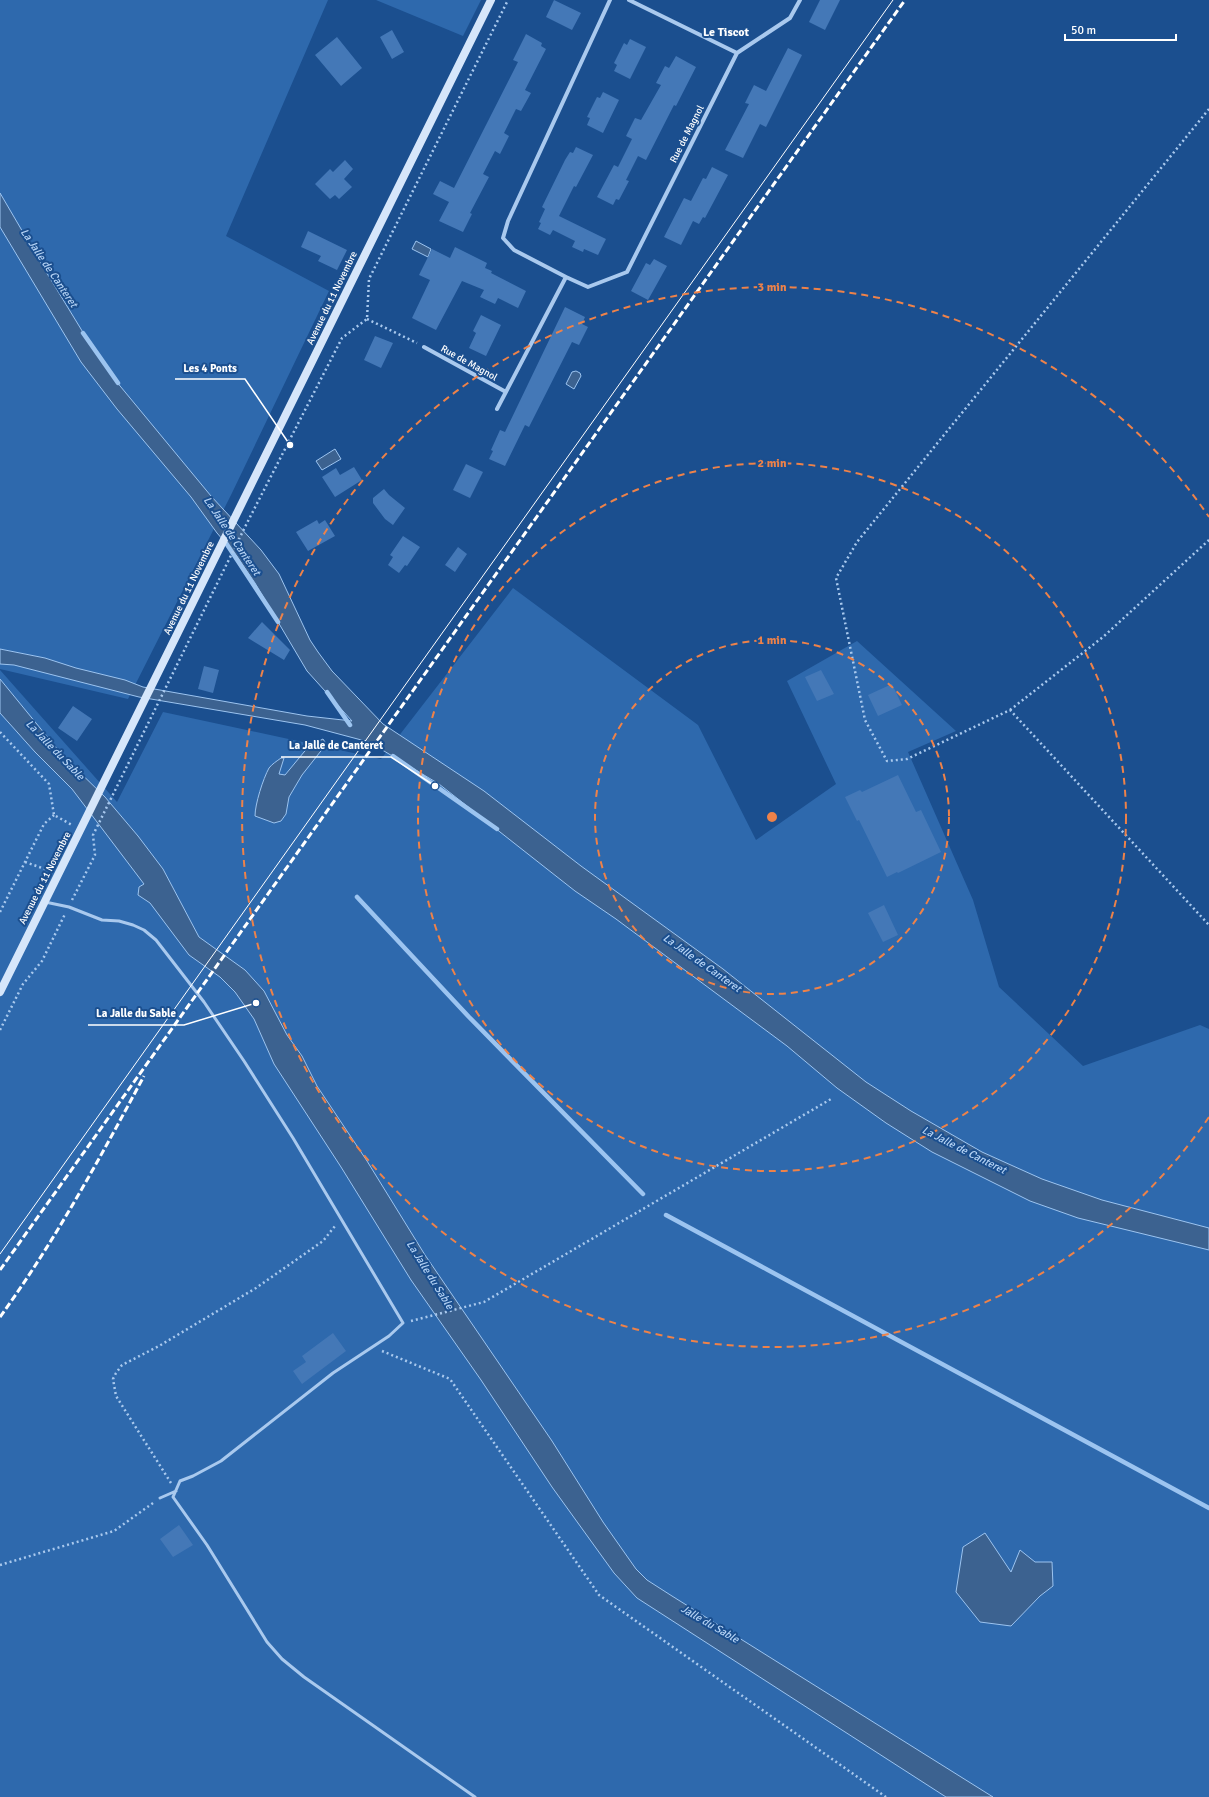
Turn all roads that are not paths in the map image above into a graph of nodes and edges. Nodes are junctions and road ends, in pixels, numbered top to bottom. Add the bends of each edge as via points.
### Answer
1 (491, 0) edge
2 (610, 0) edge
3 (629, 0) edge
4 (800, 0) edge
5 (737, 53) junction
6 (566, 277) junction
7 (424, 347) road end
8 (506, 392) junction
9 (497, 408) dead end
10 (44, 902) junction
11 (0, 992) edge
12 (176, 1490) junction
13 (160, 1498) road end
14 (475, 1797) edge

1 - 10 main road, Avenue du 11 Novembre
2 - 6 street, Rue de Magnol via 508,221 504,238 514,250
3 - 5 street
4 - 5 street via 790,18
5 - 6 street, Rue de Magnol via 627,272 588,287
6 - 8 street, Rue de Magnol
7 - 8 street, Rue de Magnol
8 - 9 street, Rue de Magnol
10 - 11 main road, Avenue du 11 Novembre
10 - 12 lane via 69,907 102,920 132,925 144,930 156,940 204,1002 244,1061 403,1323 389,1336 333,1373 221,1461 180,1481
12 - 13 lane
12 - 14 lane via 173,1497 214,1555 267,1642 282,1659

